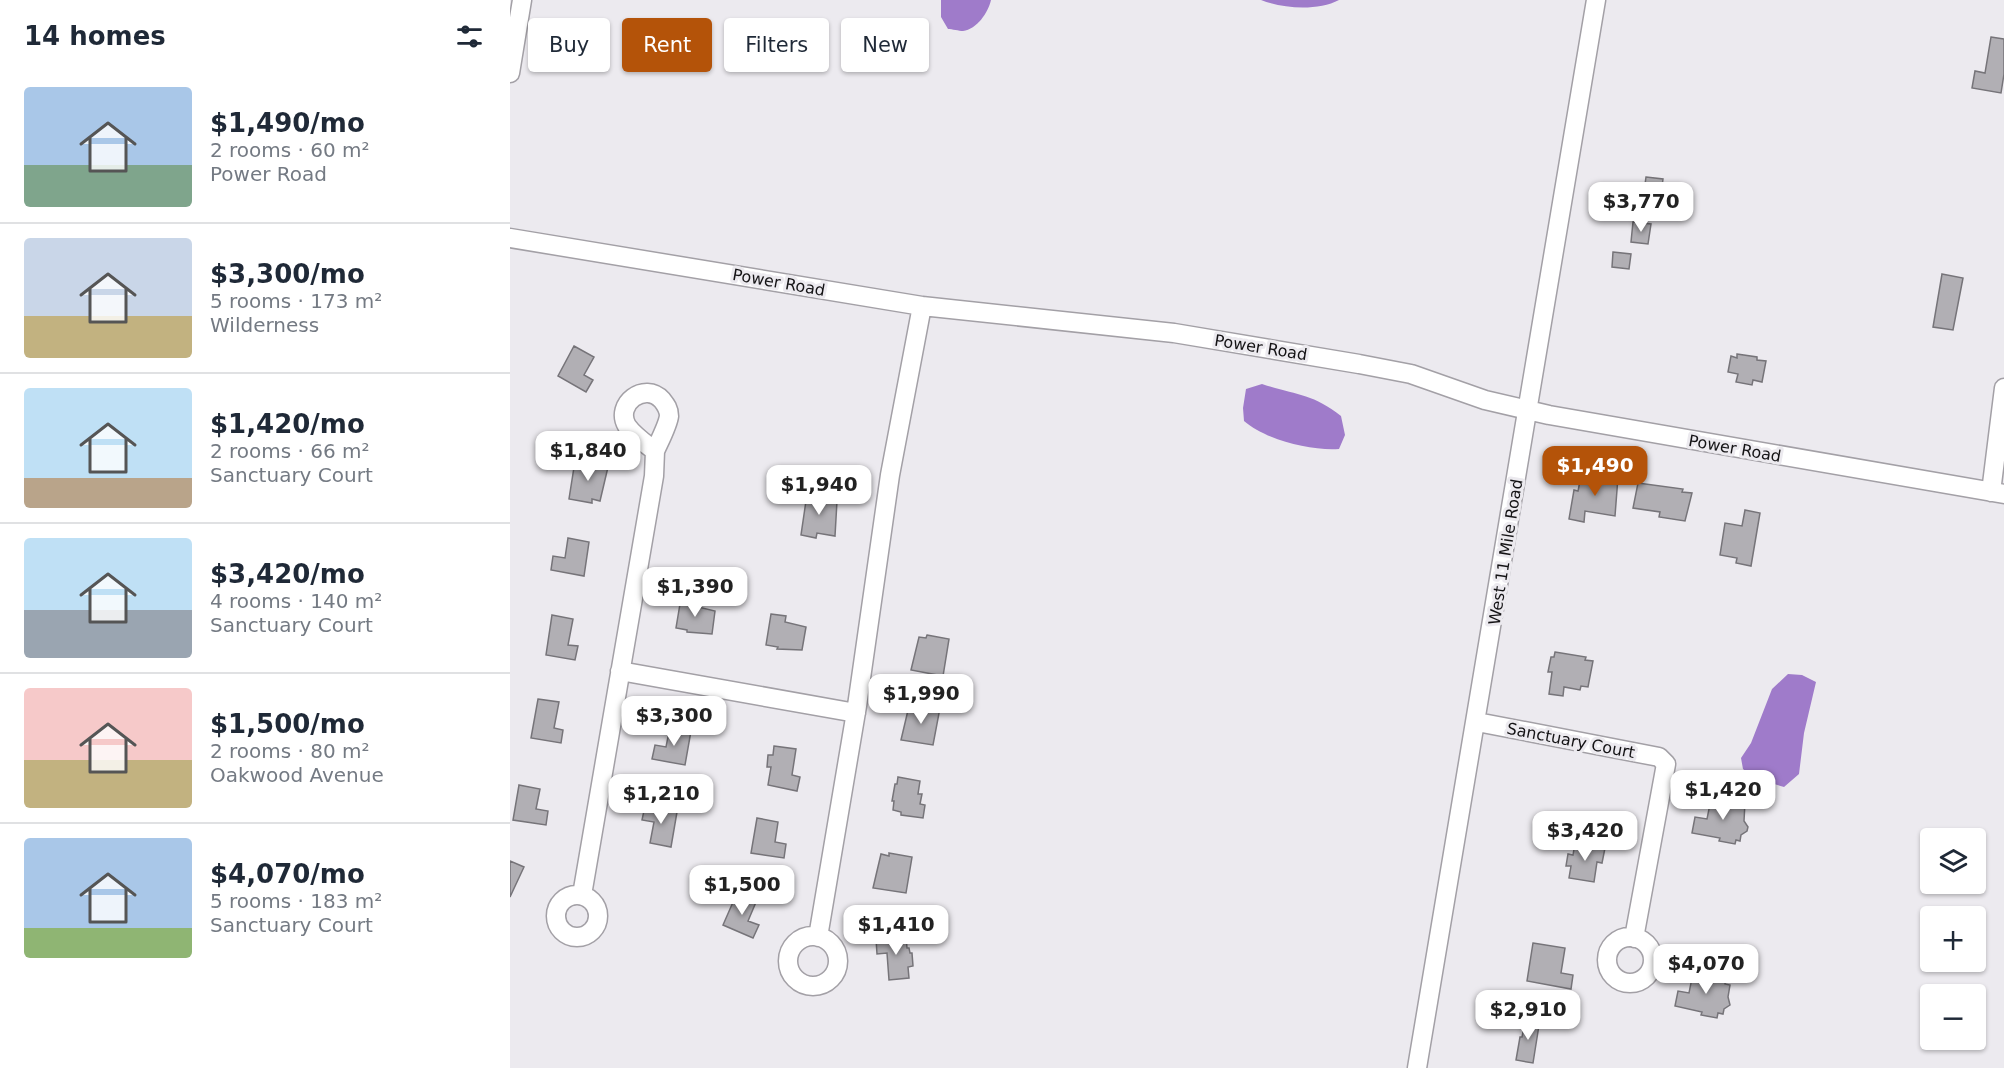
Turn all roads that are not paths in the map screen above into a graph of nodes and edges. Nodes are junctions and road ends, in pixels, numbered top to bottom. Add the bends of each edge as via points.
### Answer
1 (522, 0) edge
2 (1596, 0) edge
3 (510, 73) edge
4 (510, 238) edge
5 (922, 306) junction
6 (2004, 388) edge
7 (1528, 410) junction
8 (655, 451) dead end
9 (1998, 493) edge
10 (620, 671) junction
11 (856, 713) junction
12 (1477, 722) junction
13 (582, 896) dead end
14 (818, 937) dead end
15 (1634, 938) dead end
16 (1417, 1068) edge

1 - 3 street
2 - 7 street, West 11 Mile Road
4 - 5 street, Power Road
5 - 7 street, Power Road via 1174,333 1359,364 1411,374 1485,400
5 - 11 street via 890,475
6 - 9 street
7 - 9 street, Power Road
7 - 12 street, West 11 Mile Road
8 - 10 street via 644,540
10 - 11 street
10 - 13 street
11 - 14 street
12 - 15 street, Sanctuary Court via 1659,758 1666,764
12 - 16 street, West 11 Mile Road

